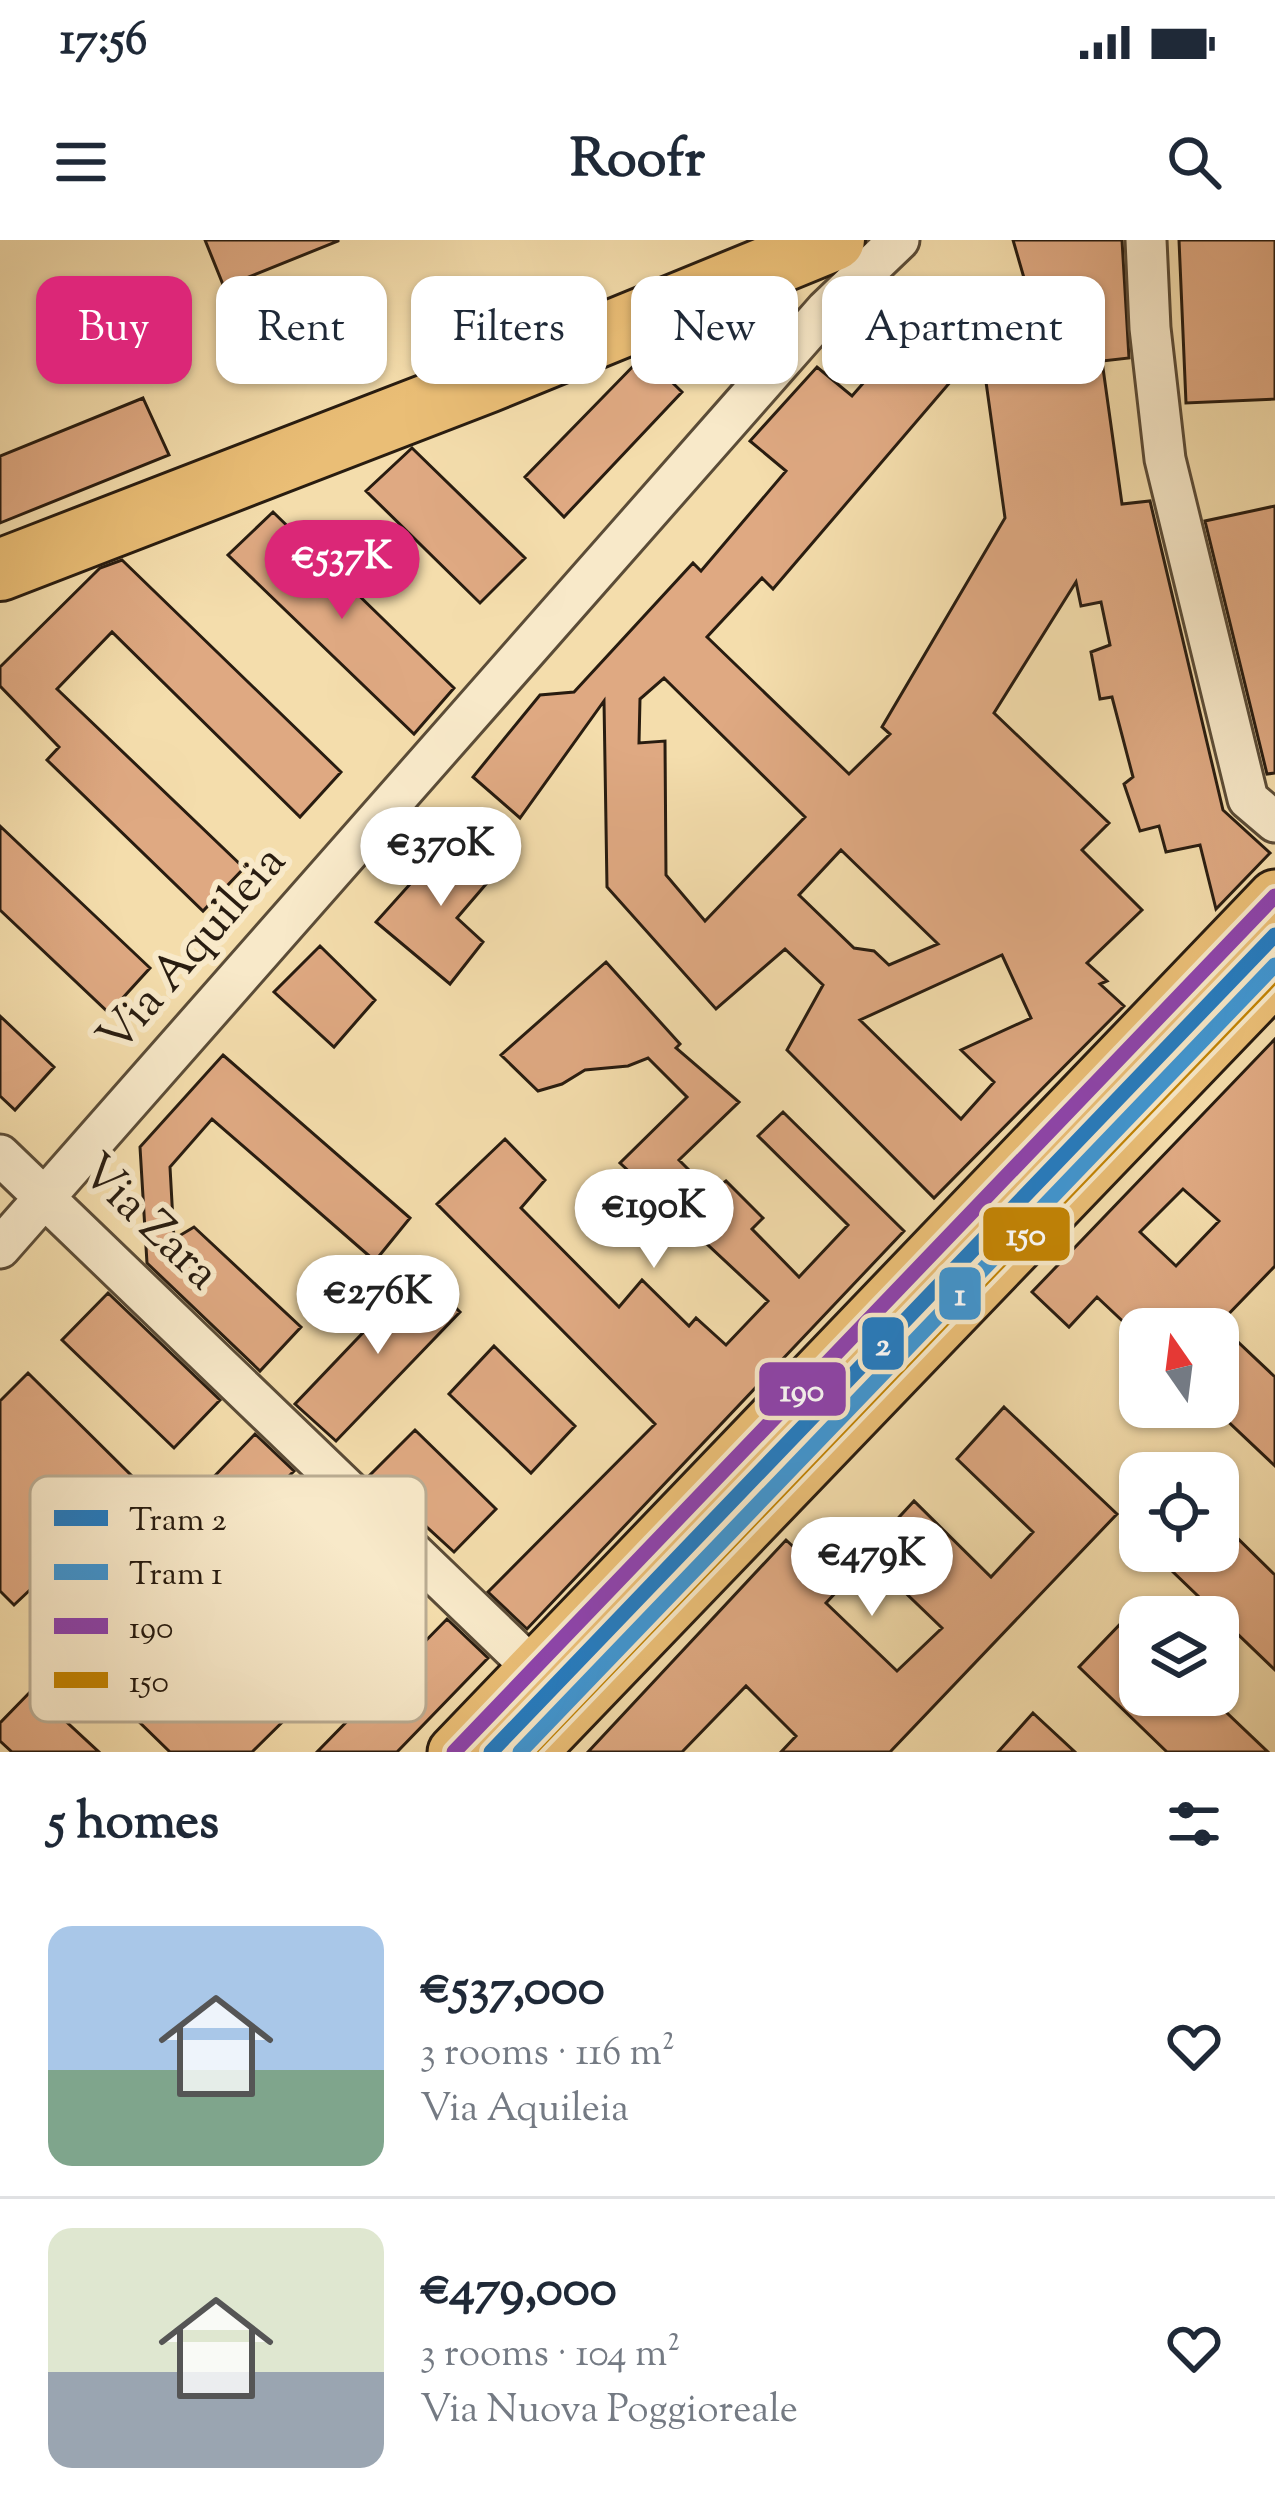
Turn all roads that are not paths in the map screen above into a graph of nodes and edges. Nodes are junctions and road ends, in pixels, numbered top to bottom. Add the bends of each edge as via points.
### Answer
1 (740, 240) edge
2 (834, 240) edge
3 (899, 240) edge
4 (1146, 240) edge
5 (0, 538) edge
6 (0, 570) edge
7 (1275, 822) edge
8 (1275, 896) edge
9 (1275, 946) edge
10 (1275, 978) edge
11 (0, 1155) edge
12 (46, 1196) junction
13 (0, 1248) edge
14 (335, 1476) edge
15 (426, 1564) edge
16 (534, 1669) junction
17 (454, 1752) edge
18 (499, 1752) edge
19 (531, 1752) edge

1 - 5 highway
2 - 6 highway
3 - 12 street, Via Aquileia via 826,310
4 - 7 street via 1165,459 1248,799
8 - 16 main road
9 - 18 street
10 - 19 main road
11 - 12 street, Via Zara
12 - 13 street, Via Aquileia
12 - 14 street, Via Zara
15 - 16 street, Via Zara
16 - 17 main road

